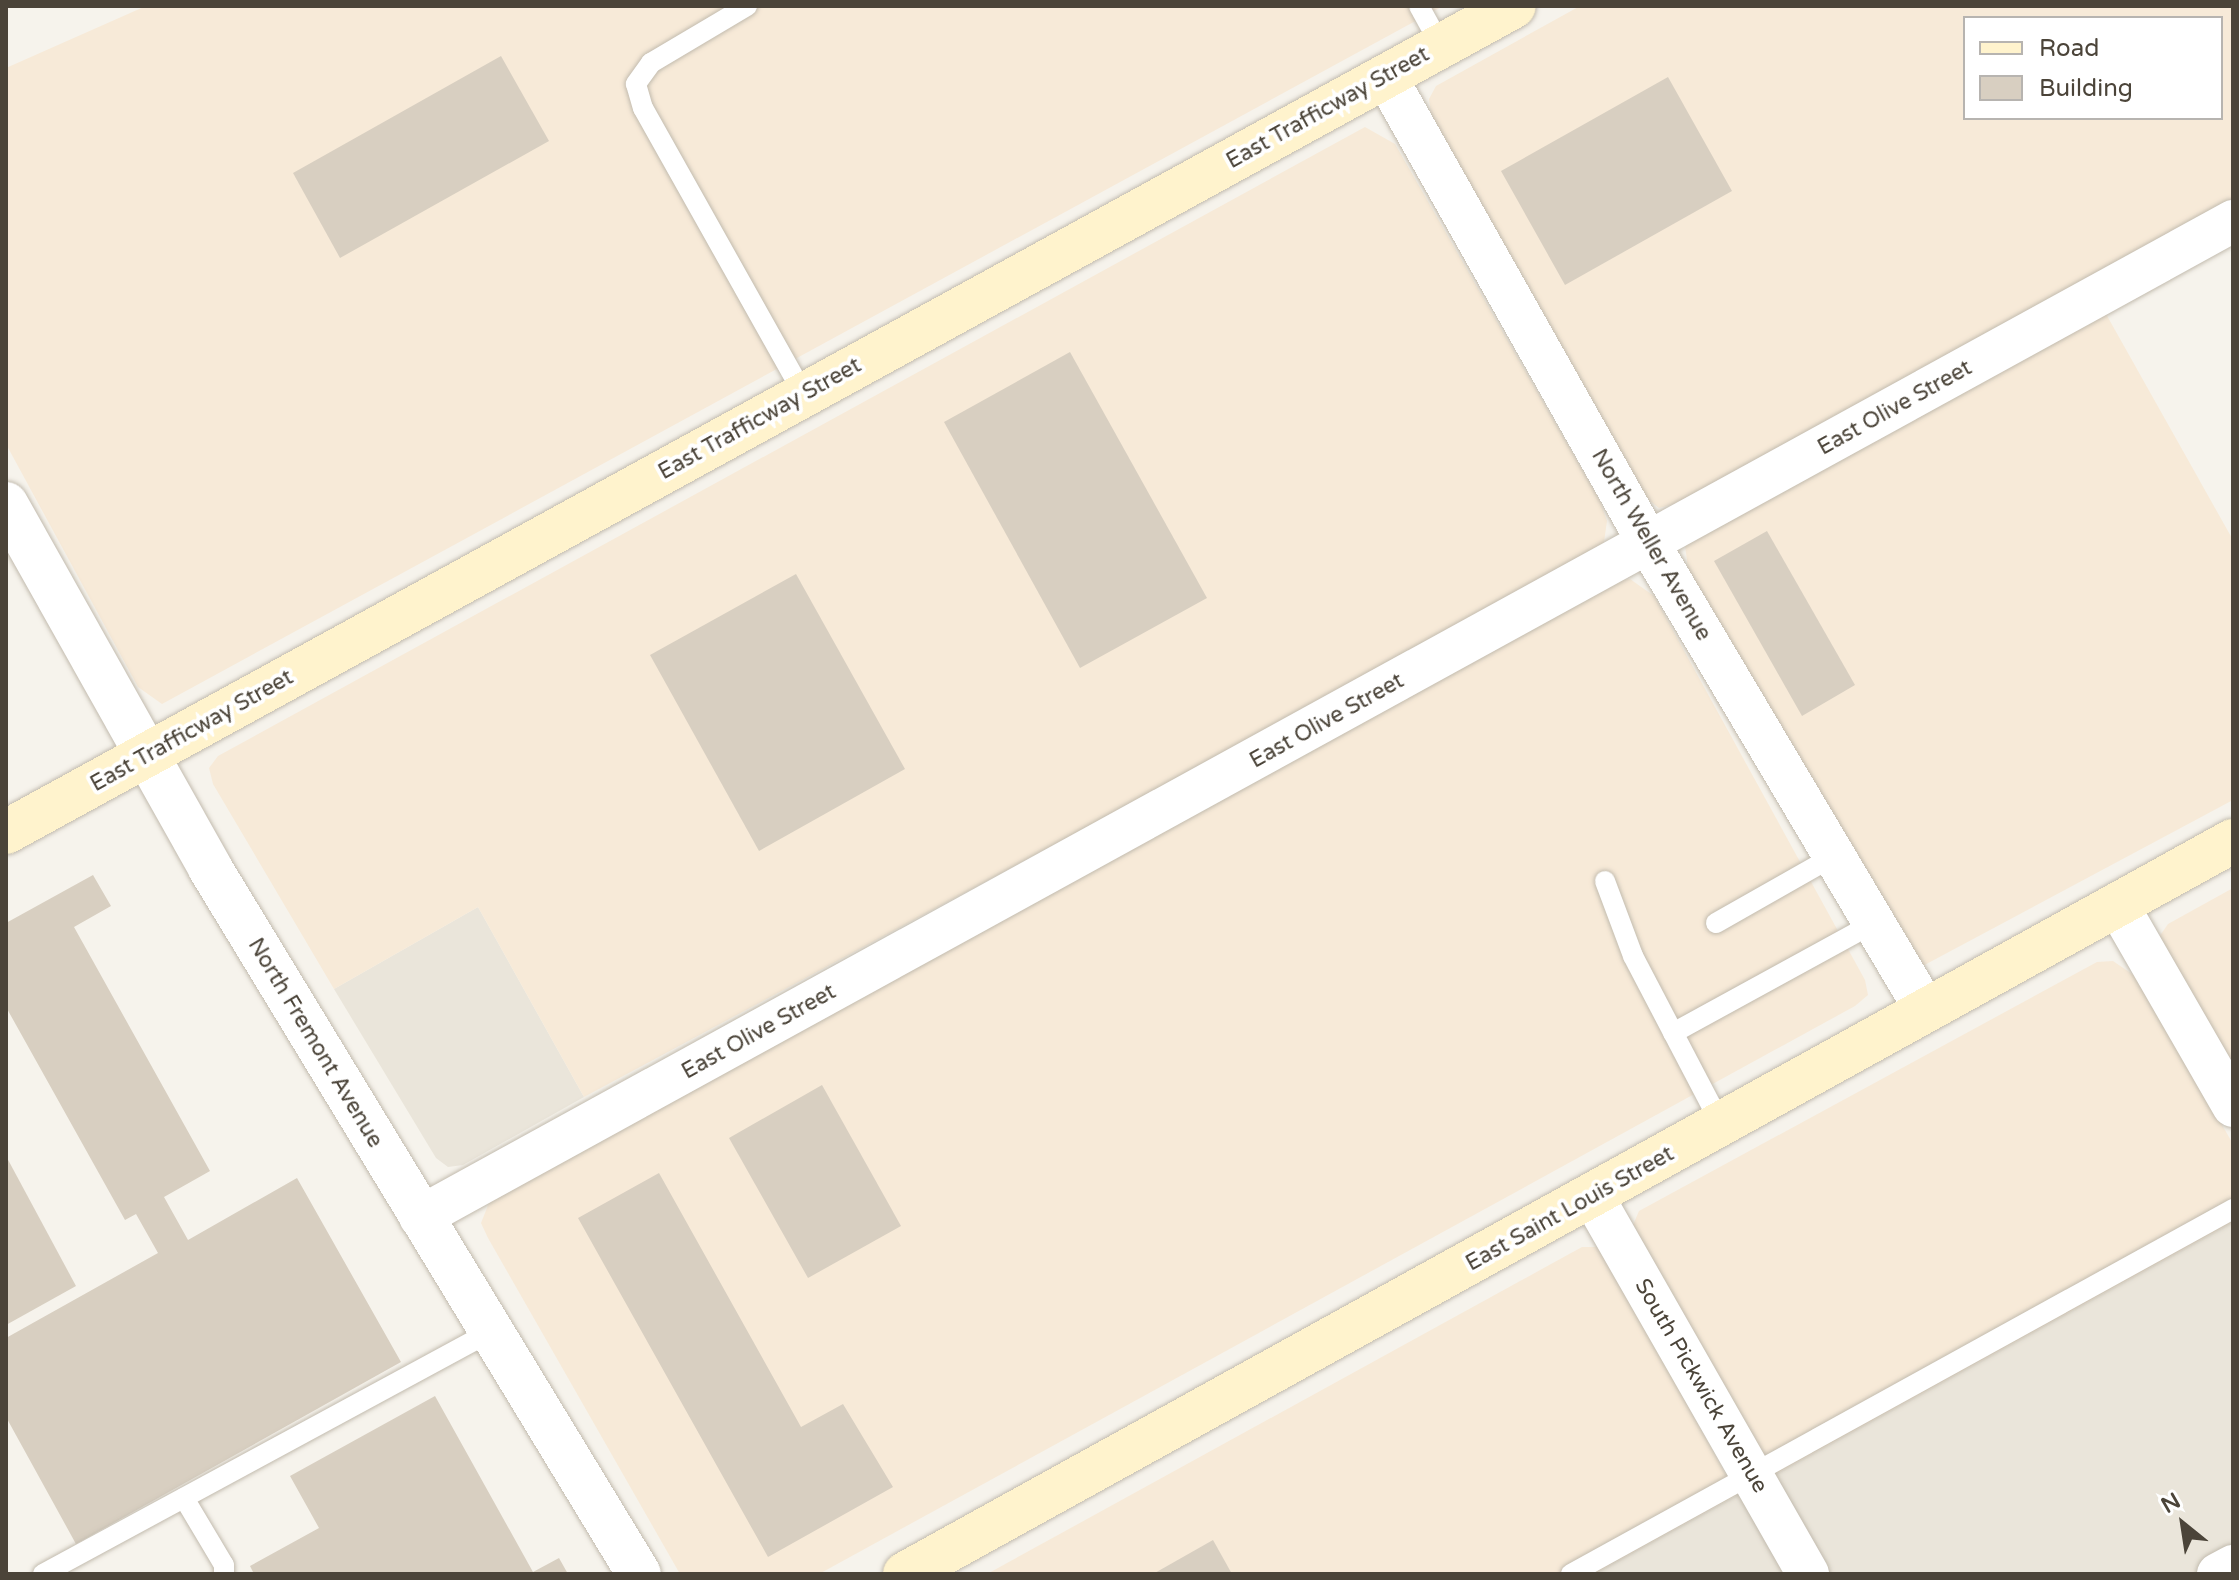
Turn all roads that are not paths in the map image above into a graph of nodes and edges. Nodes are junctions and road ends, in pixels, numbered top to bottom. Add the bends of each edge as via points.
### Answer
1 (747, 6) edge
2 (1419, 6) edge
3 (1514, 6) edge
4 (1441, 46) junction
5 (1386, 77) junction
6 (2233, 221) edge
7 (804, 395) junction
8 (6, 504) edge
9 (1649, 544) junction
10 (145, 756) junction
11 (6, 832) edge
12 (2233, 841) edge
13 (1834, 856) junction
14 (1605, 881) dead end
15 (2117, 904) junction
16 (1716, 923) dead end
17 (1874, 923) junction
18 (1925, 1009) junction
19 (1673, 1033) junction
20 (2233, 1106) edge
21 (1721, 1124) junction
22 (1593, 1197) junction
23 (2233, 1209) edge
24 (420, 1217) junction
25 (490, 1332) junction
26 (1751, 1475) junction
27 (184, 1498) junction
28 (2233, 1566) edge
29 (43, 1574) edge
30 (224, 1574) edge
31 (639, 1574) edge
32 (905, 1574) edge
33 (1571, 1574) edge
34 (1808, 1574) edge
35 (2218, 1574) edge

1 - 7 lane via 651,63 636,84 643,108
2 - 4 lane
3 - 4 main road, East Trafficway Street
4 - 5 main road, East Trafficway Street
5 - 7 main road, East Trafficway Street
5 - 9 street, North Weller Avenue
6 - 9 street, East Olive Street
7 - 10 main road, East Trafficway Street
8 - 10 street, North Fremont Avenue
9 - 13 street, North Weller Avenue
9 - 24 street, East Olive Street
10 - 11 main road, East Trafficway Street
10 - 24 street, North Fremont Avenue
12 - 15 main road, East Saint Louis Street
13 - 16 lane
13 - 17 street, North Weller Avenue
14 - 19 lane via 1633,956
15 - 18 main road, East Saint Louis Street
15 - 20 street
17 - 18 street, North Weller Avenue
17 - 19 lane
18 - 21 main road, East Saint Louis Street
19 - 21 lane
21 - 22 main road, East Saint Louis Street
22 - 26 street, South Pickwick Avenue
22 - 32 main road, East Saint Louis Street
23 - 26 lane
24 - 25 street, North Fremont Avenue
25 - 27 lane
25 - 31 street, North Fremont Avenue
26 - 33 lane
26 - 34 street, South Pickwick Avenue
27 - 29 lane
27 - 30 lane via 224,1565
28 - 35 street

